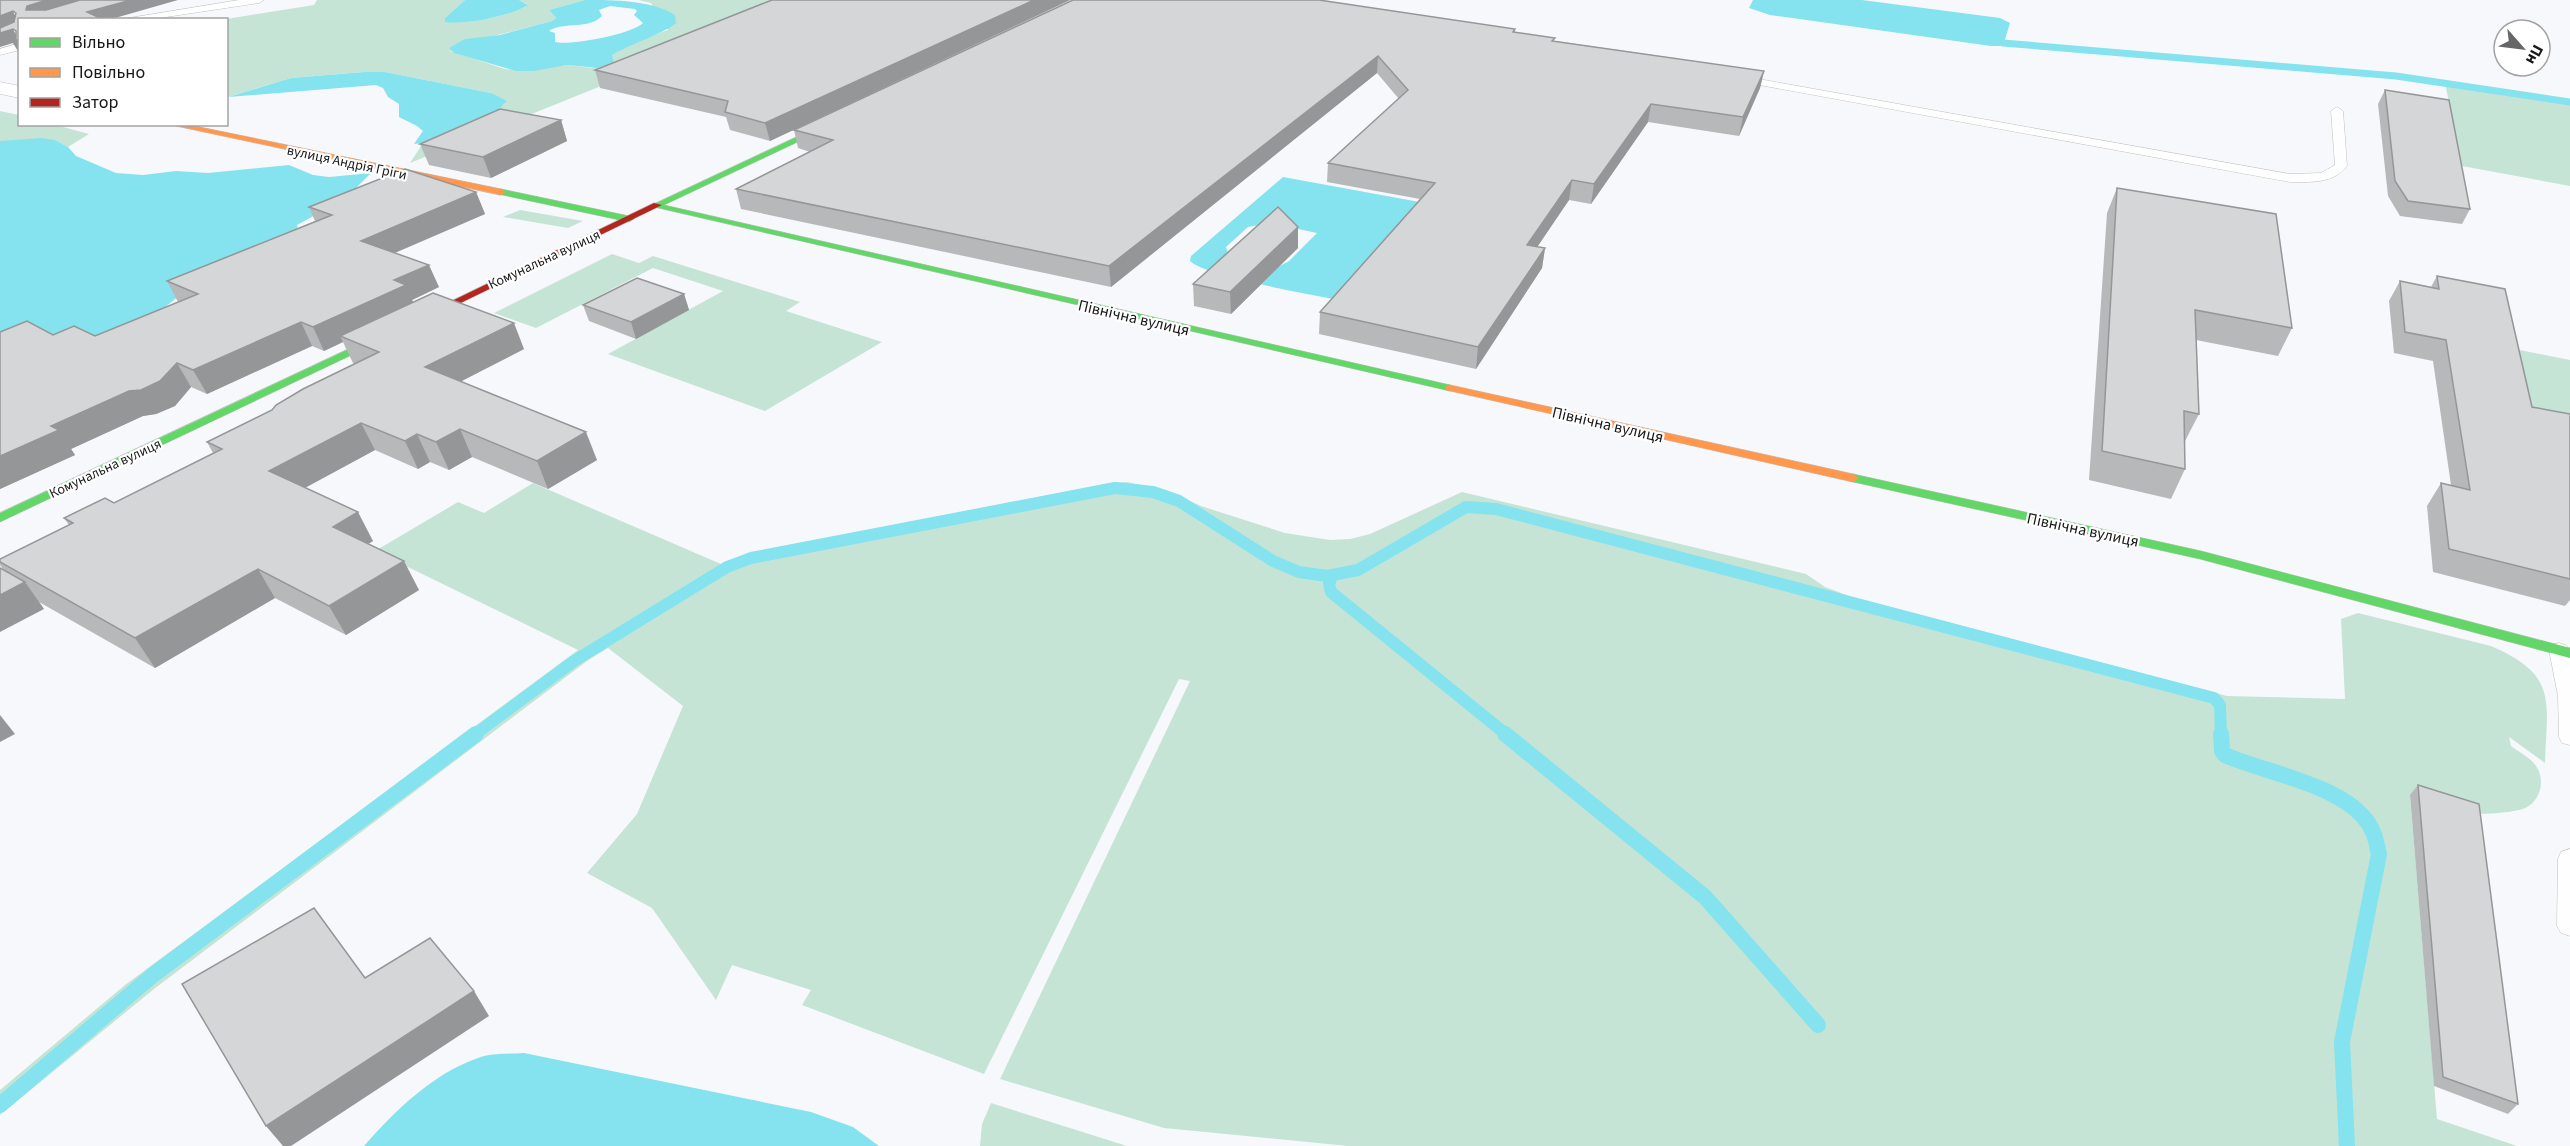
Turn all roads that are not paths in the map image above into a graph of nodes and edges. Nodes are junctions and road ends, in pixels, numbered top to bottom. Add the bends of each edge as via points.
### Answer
1 (259, 0) edge
2 (136, 18) edge
3 (18, 47) edge
4 (0, 52) edge
5 (1719, 75) edge
6 (0, 88) edge
7 (18, 92) edge
8 (2337, 111) dead end
9 (846, 116) edge
10 (181, 126) edge
11 (655, 206) junction
12 (629, 219) junction
13 (0, 518) edge
14 (2565, 652) edge
15 (2570, 736) edge
16 (2570, 859) edge
17 (2570, 927) edge

1 - 2 lane
3 - 4 lane
5 - 8 lane via 2290,178 2319,178 2335,173 2341,166
6 - 7 street
9 - 11 street, Комунальна вулиця
10 - 12 street, вулиця Андрія Гріги
11 - 12 street, Комунальна вулиця
11 - 14 street, Північна вулиця via 2201,555
12 - 13 street, Комунальна вулиця
14 - 15 lane, Північна вулиця
16 - 17 lane

